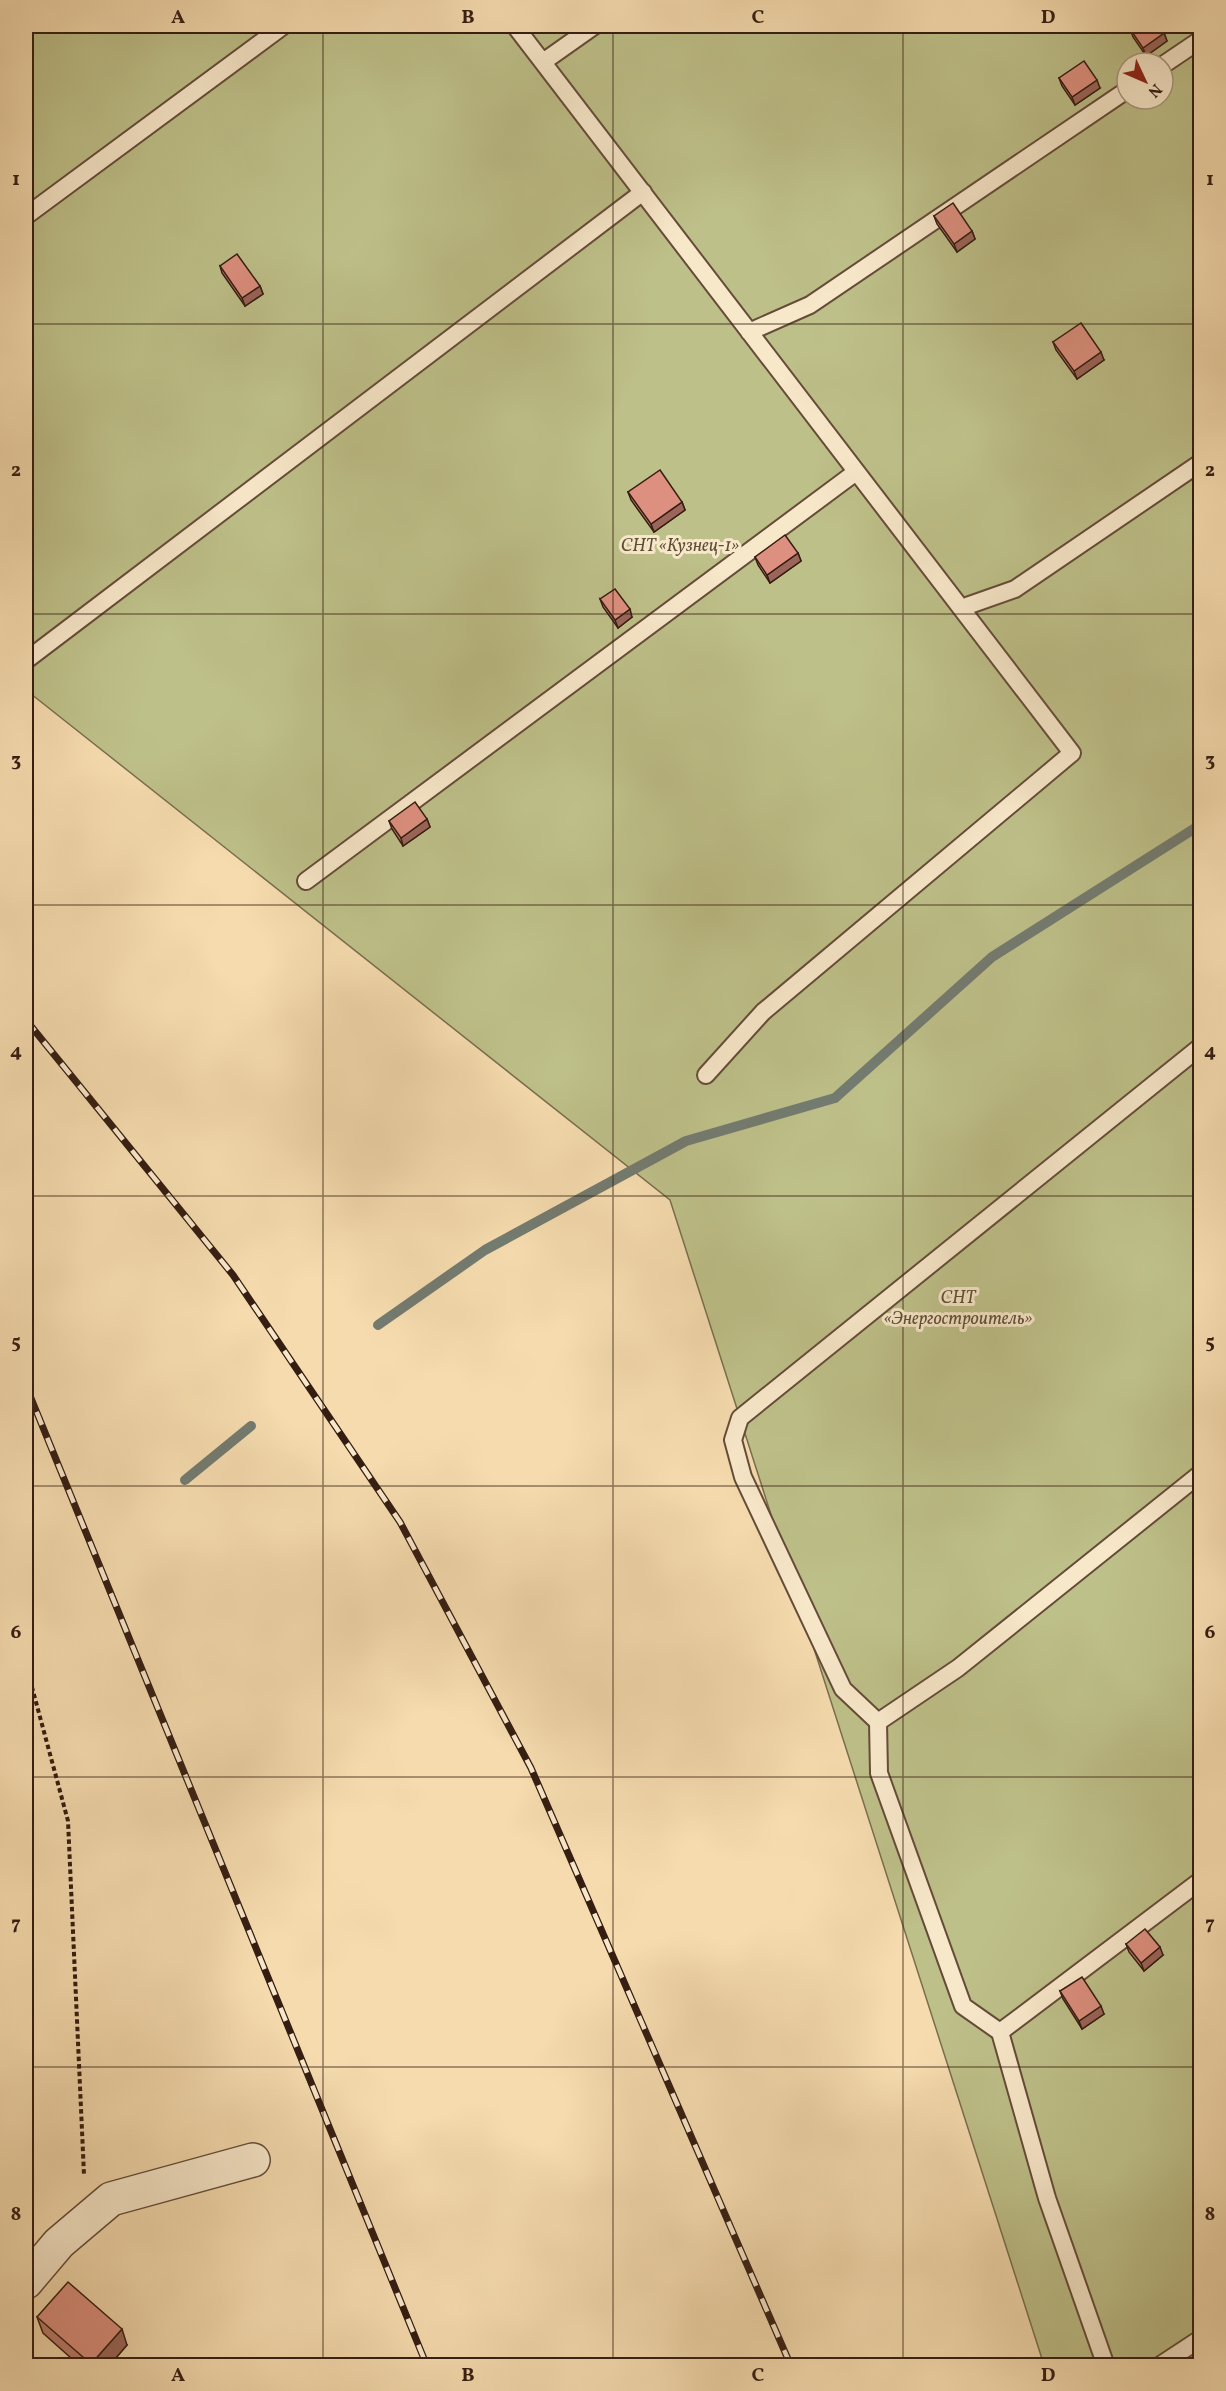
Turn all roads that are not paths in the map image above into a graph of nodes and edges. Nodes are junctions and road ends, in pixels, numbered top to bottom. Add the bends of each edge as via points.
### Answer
1 (283, 26) edge
2 (515, 26) edge
3 (594, 26) edge
4 (1200, 40) edge
5 (1175, 57) edge
6 (543, 62) junction
7 (1115, 98) edge
8 (643, 192) junction
9 (26, 216) edge
10 (749, 332) junction
11 (1200, 463) edge
12 (856, 472) junction
13 (961, 608) junction
14 (28, 659) dead end
15 (306, 880) dead end
16 (1200, 1047) edge
17 (706, 1075) dead end
18 (1200, 1474) edge
19 (878, 1722) junction
20 (1200, 1881) edge
21 (1000, 2032) junction
22 (254, 2160) dead end
23 (26, 2282) edge
24 (1200, 2339) edge
25 (1106, 2366) edge
26 (1159, 2366) edge

1 - 9 lane
2 - 6 lane
3 - 6 lane
4 - 5 lane
6 - 8 lane
7 - 10 lane via 810,305
8 - 10 lane
8 - 14 lane
10 - 12 lane
11 - 13 lane via 1015,589
12 - 13 lane
12 - 15 lane
13 - 17 lane via 1072,753 763,1012
16 - 19 lane via 740,1418 733,1440 743,1477 843,1689
18 - 19 lane via 958,1668
19 - 21 lane via 879,1773 963,2006
20 - 21 lane
21 - 25 lane via 1047,2198
22 - 23 street via 111,2199 59,2243
24 - 26 lane

